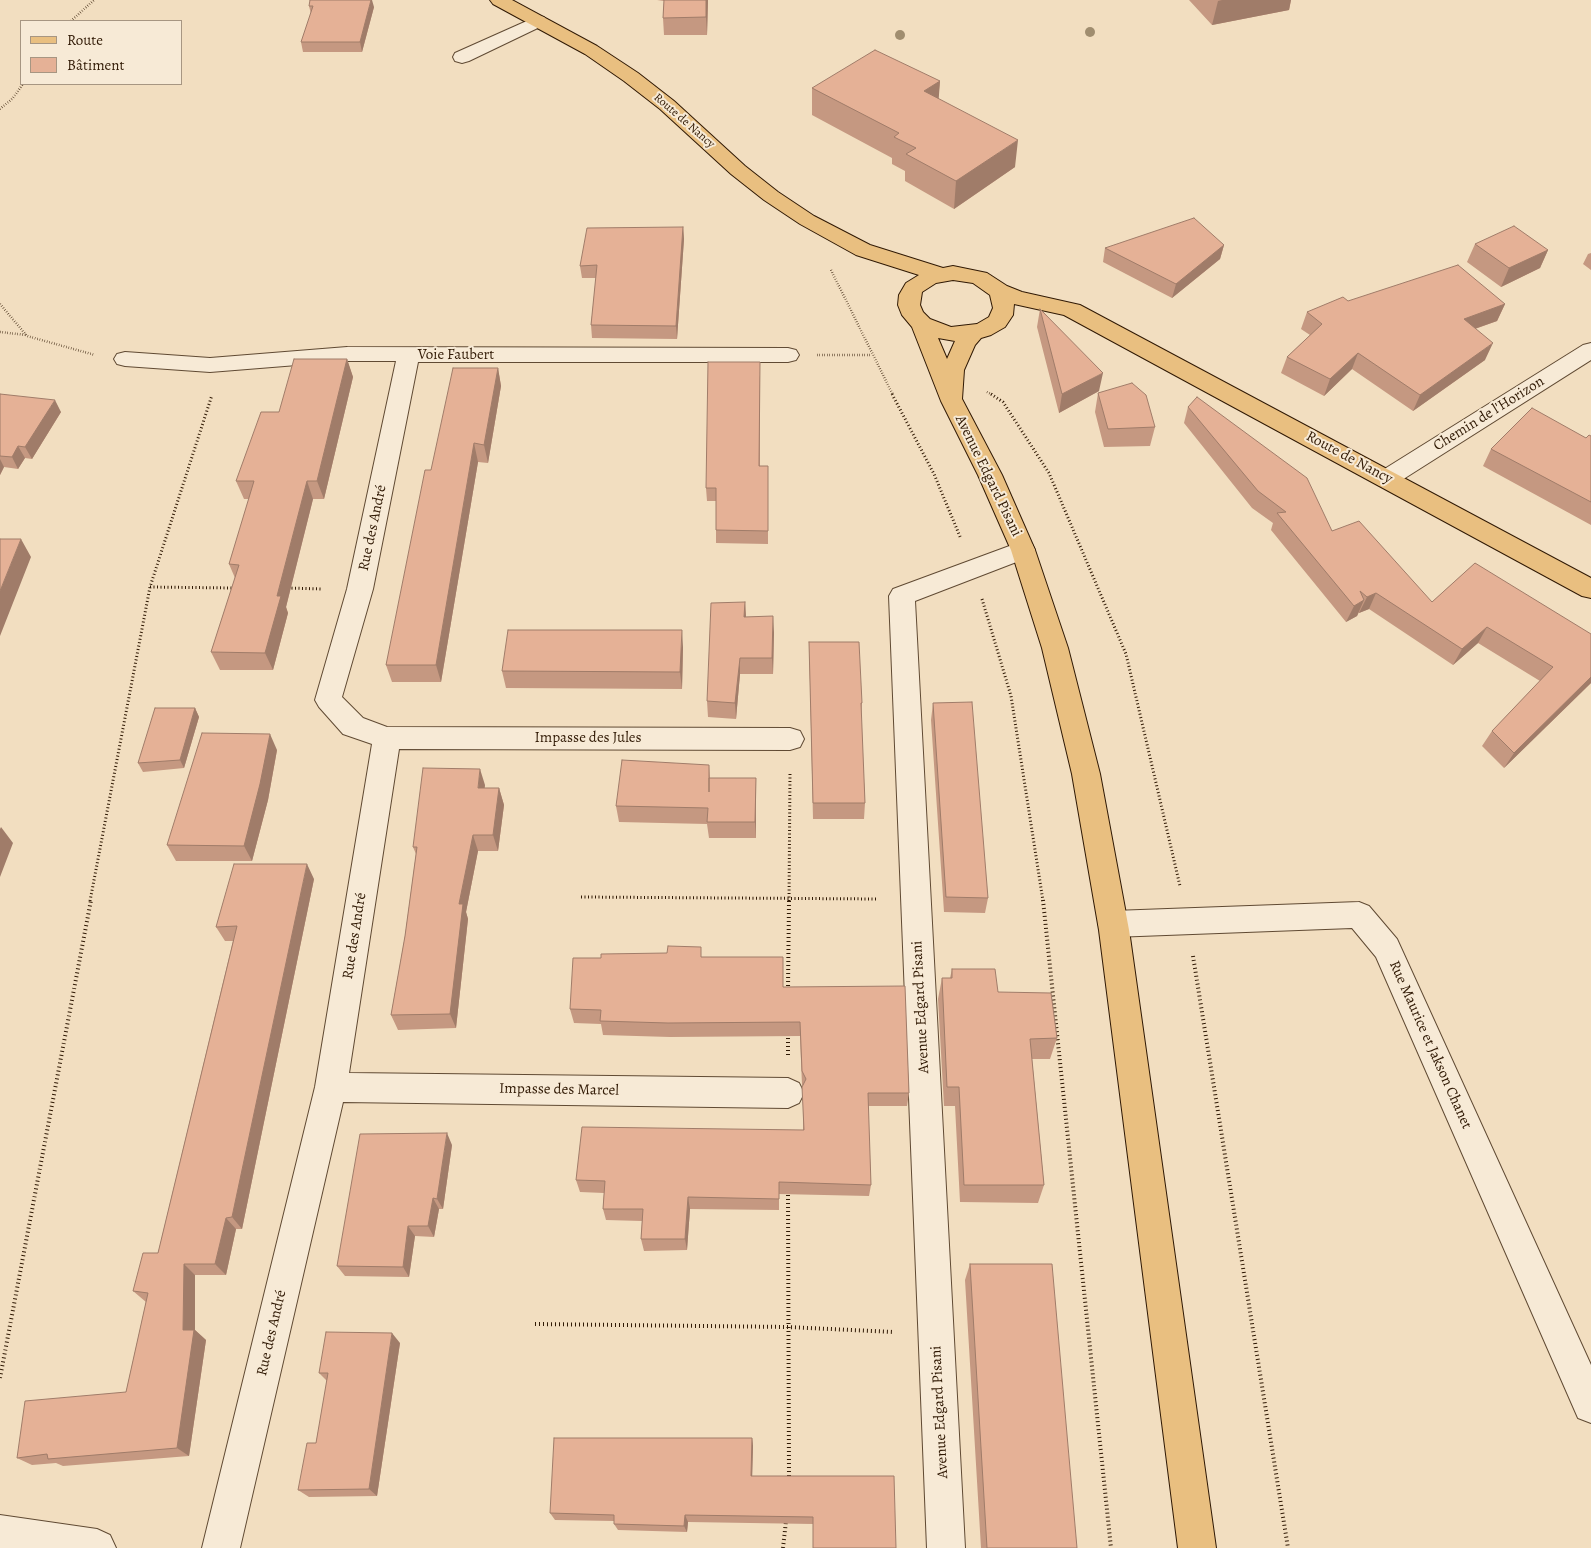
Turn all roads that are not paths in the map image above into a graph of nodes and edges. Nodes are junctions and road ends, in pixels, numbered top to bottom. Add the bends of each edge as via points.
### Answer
1 (499, 0) edge
2 (538, 21) junction
3 (462, 57) dead end
4 (863, 250) junction
5 (939, 274) junction
6 (999, 291) junction
7 (910, 295) junction
8 (997, 322) junction
9 (922, 324) junction
10 (1107, 328) junction
11 (973, 333) junction
12 (1591, 350) edge
13 (408, 355) junction
14 (788, 355) road end
15 (125, 359) road end
16 (952, 401) junction
17 (1386, 478) junction
18 (1023, 550) junction
19 (1591, 589) edge
20 (387, 738) junction
21 (790, 738) road end
22 (1113, 924) junction
23 (331, 1087) junction
24 (788, 1093) road end
25 (1591, 1405) edge
26 (0, 1534) edge
27 (97, 1548) edge
28 (221, 1548) edge
29 (946, 1548) edge
30 (1196, 1548) edge

1 - 2 main road, Route de Nancy
2 - 3 street
2 - 4 main road, Route de Nancy via 631,77 771,196
4 - 5 main road, Route de Nancy
4 - 7 main road, Route de Nancy
5 - 6 main road via 979,278
5 - 7 main road via 920,282
6 - 8 main road via 1004,308
6 - 10 main road, Route de Nancy via 1072,310
7 - 9 main road via 913,315
8 - 10 main road, Route de Nancy via 1044,317
8 - 11 main road
9 - 11 main road via 951,334
9 - 16 main road, Avenue Edgard Pisani
10 - 17 main road, Route de Nancy
11 - 16 main road, Avenue Edgard Pisani via 953,370
12 - 17 street, Chemin de l'Horizon
13 - 14 street, Voie Faubert
13 - 15 street, Voie Faubert via 347,354 210,365
13 - 20 street, Rue des André via 360,590 328,700 353,726
16 - 18 main road, Avenue Edgard Pisani
17 - 19 main road, Route de Nancy
18 - 22 main road, Avenue Edgard Pisani via 1055,648 1086,774
18 - 29 street, Avenue Edgard Pisani via 902,596
20 - 21 street, Impasse des Jules
20 - 23 street, Rue des André
22 - 25 street, Rue Maurice et Jakson Chanet via 1358,915 1386,948
22 - 30 main road, Avenue Edgard Pisani
23 - 24 street, Impasse des Marcel
23 - 28 street, Rue des André
26 - 27 street

